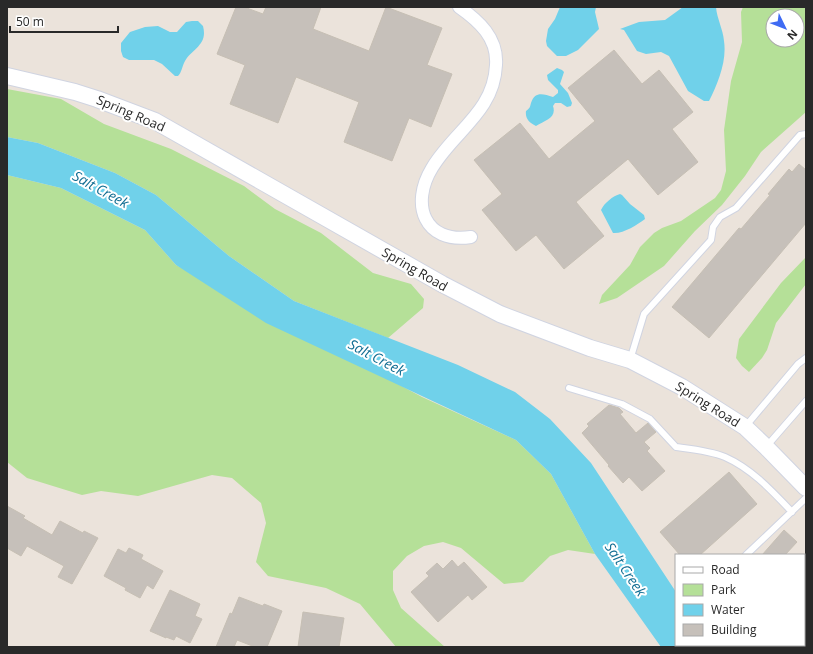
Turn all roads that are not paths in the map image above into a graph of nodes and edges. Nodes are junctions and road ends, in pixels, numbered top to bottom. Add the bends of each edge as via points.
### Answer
1 (459, 7) edge
2 (7, 76) edge
3 (806, 134) edge
4 (471, 237) dead end
5 (806, 358) edge
6 (630, 360) junction
7 (569, 388) dead end
8 (806, 400) edge
9 (745, 427) junction
10 (766, 447) junction
11 (806, 488) edge
12 (806, 498) edge
13 (792, 512) junction
14 (747, 554) edge

1 - 4 street via 489,36 495,47 496,74 485,103 431,169 421,198 422,211 435,230 459,239
2 - 6 street, Spring Road via 75,92 137,113 481,305 541,330
3 - 6 lane via 800,135 736,208 720,217 713,227 711,240 644,314
5 - 9 lane via 798,364
6 - 9 street, Spring Road via 682,387
7 - 13 lane via 622,404 650,419 676,448 724,456 764,483
8 - 10 lane
9 - 10 street, Spring Road
10 - 11 street, Spring Road
12 - 13 lane
13 - 14 lane

